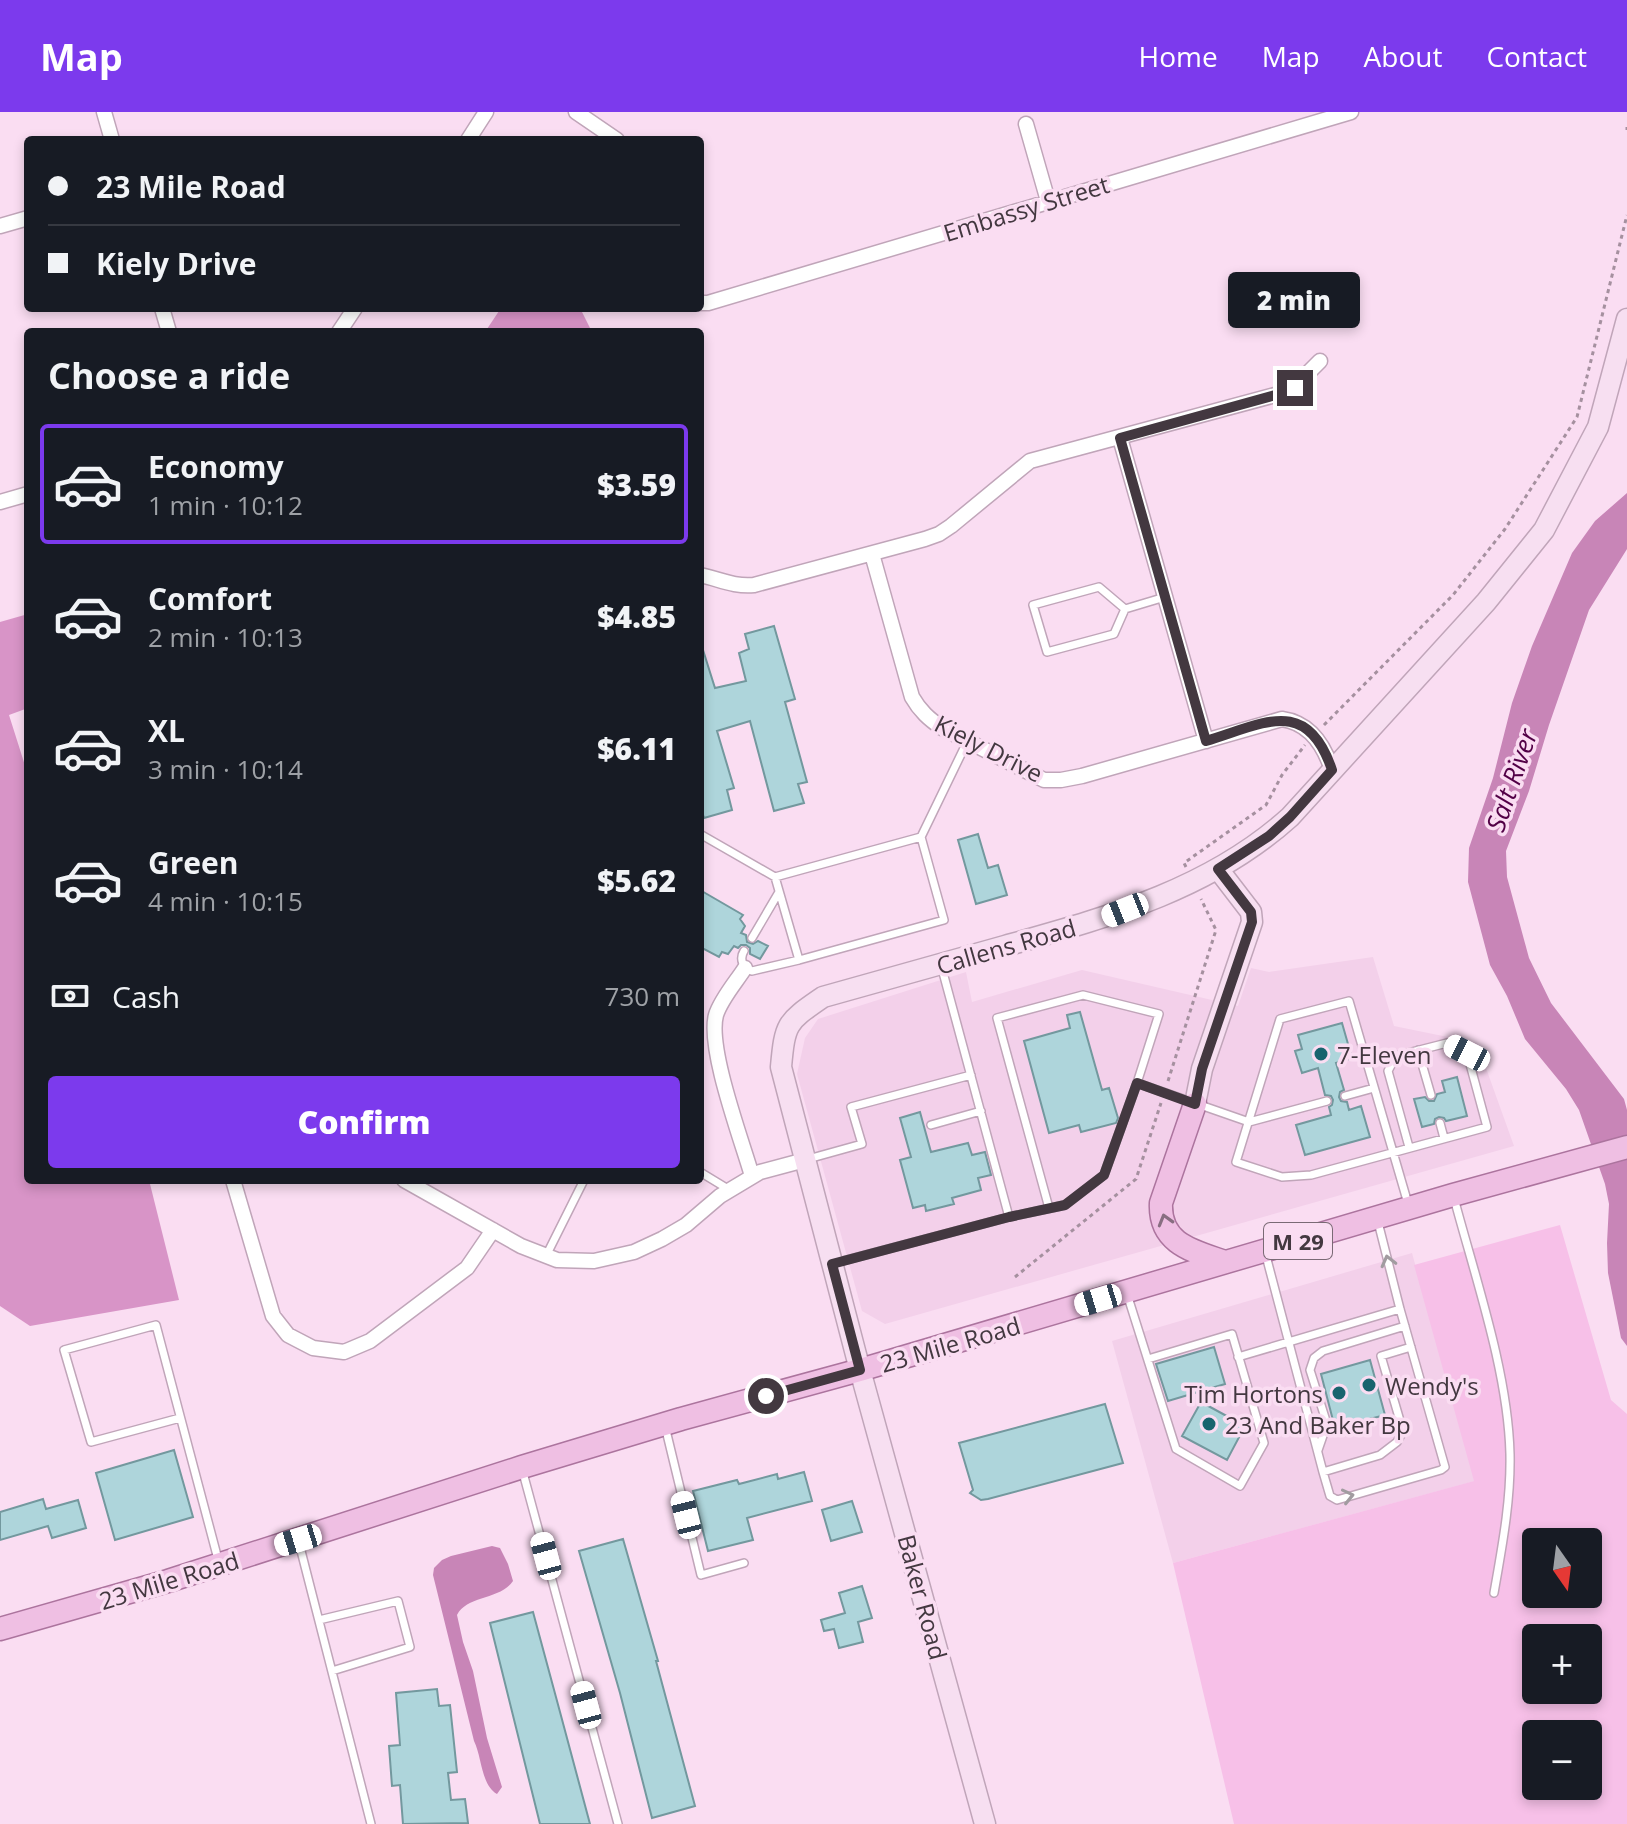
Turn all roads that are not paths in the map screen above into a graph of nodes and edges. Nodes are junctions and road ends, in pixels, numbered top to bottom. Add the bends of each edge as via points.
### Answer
1 (104, 112) edge
2 (486, 112) edge
3 (576, 112) edge
4 (1348, 113) edge
5 (1026, 124) dead end
6 (111, 136) edge
7 (471, 136) edge
8 (611, 136) edge
9 (1048, 201) junction
10 (24, 219) edge
11 (0, 226) edge
12 (704, 303) edge
13 (1627, 319) edge
14 (1320, 361) dead end
15 (1120, 438) junction
16 (24, 495) edge
17 (0, 502) edge
18 (872, 554) junction
19 (704, 576) edge
20 (1165, 597) junction
21 (1125, 609) junction
22 (968, 740) junction
23 (1206, 741) junction
24 (1332, 770) junction
25 (704, 836) edge
26 (921, 837) junction
27 (1218, 869) junction
28 (775, 877) junction
29 (779, 891) junction
30 (752, 938) dead end
31 (744, 951) dead end
32 (799, 960) junction
33 (940, 964) junction
34 (745, 968) junction
35 (1418, 1050) junction
36 (971, 1075) junction
37 (1137, 1083) junction
38 (1374, 1088) junction
39 (1431, 1095) dead end
40 (1345, 1096) dead end
41 (1327, 1101) dead end
42 (1195, 1104) junction
43 (981, 1111) junction
44 (1249, 1122) junction
45 (1440, 1123) dead end
46 (931, 1125) dead end
47 (1444, 1138) junction
48 (1409, 1147) junction
49 (1627, 1147) edge
50 (1393, 1151) junction
51 (805, 1160) junction
52 (704, 1174) edge
53 (752, 1176) junction
54 (234, 1184) edge
55 (582, 1184) edge
56 (429, 1186) edge
57 (730, 1190) junction
58 (1453, 1195) junction
59 (1049, 1208) junction
60 (1409, 1208) junction
61 (1009, 1217) junction
62 (1376, 1218) junction
63 (493, 1230) junction
64 (1264, 1250) junction
65 (546, 1256) junction
66 (1225, 1262) junction
67 (832, 1264) junction
68 (1126, 1292) junction
69 (1400, 1309) junction
70 (1405, 1326) junction
71 (1289, 1341) junction
72 (1411, 1347) junction
73 (1238, 1357) junction
74 (1148, 1359) junction
75 (860, 1370) junction
76 (180, 1418) junction
77 (664, 1424) junction
78 (1317, 1452) junction
79 (522, 1467) junction
80 (1323, 1472) junction
81 (298, 1540) junction
82 (744, 1563) dead end
83 (219, 1565) junction
84 (1494, 1593) dead end
85 (319, 1620) junction
86 (0, 1629) edge
87 (332, 1671) junction
88 (371, 1824) edge
89 (618, 1824) edge
90 (985, 1824) edge

1 - 6 street
2 - 7 street
3 - 8 street
4 - 9 street, Embassy Street
5 - 9 street
9 - 12 street, Embassy Street
10 - 11 street
13 - 24 street, Callens Road via 1598,427 1544,530 1486,602
14 - 15 street via 1290,391
15 - 18 street via 1030,461 939,534
15 - 20 street
16 - 17 street
18 - 19 street via 754,585
18 - 22 street, Kiely Drive via 912,697 929,719
20 - 21 lane
20 - 23 street
21 - 21 lane via 1114,634 1047,652 1033,605 1099,587
22 - 23 street, Kiely Drive via 1052,781
22 - 26 lane
23 - 24 street, Kiely Drive via 1272,721 1293,721 1320,743
24 - 27 street, Callens Road via 1269,836
25 - 28 lane
26 - 28 lane
26 - 32 lane via 944,920
27 - 33 street, Callens Road via 1102,919
27 - 42 street via 1251,912 1252,922
28 - 29 lane
29 - 30 lane
29 - 32 lane
31 - 34 lane
32 - 34 lane
33 - 36 lane
33 - 51 street, Callens Road via 823,997 791,1019 781,1067
34 - 53 street via 717,1012 713,1030
35 - 39 lane
35 - 47 lane via 1447,1043 1467,1053 1487,1127
35 - 48 lane via 1396,1056 1388,1071
36 - 43 lane
36 - 51 lane via 851,1107 862,1144
37 - 42 lane
37 - 59 lane via 1104,1175 1065,1205
37 - 59 lane via 1159,1014 1083,995 997,1018
38 - 40 lane
38 - 44 lane via 1349,1001 1280,1019
38 - 50 lane
41 - 44 lane
42 - 44 lane
66 -> 42 main road via 1178,1243 1165,1227 1161,1210
43 - 46 lane
43 - 61 lane
44 - 50 lane via 1236,1162 1282,1177 1311,1175
45 - 47 lane
47 - 48 lane
48 - 50 lane
49 - 58 main road, 23 Mile Road / M 29
50 - 60 lane
51 - 53 street
51 - 67 street, Callens Road
52 - 57 lane
53 - 57 street
54 - 63 street via 273,1316 288,1335 313,1348 344,1352 370,1341 467,1268
55 - 65 lane
56 - 63 street
57 - 65 street via 686,1225 634,1252 594,1261
58 - 60 main road, 23 Mile Road / M 29
58 - 84 lane via 1494,1349 1510,1452
59 - 61 lane
60 - 62 main road, 23 Mile Road / M 29
61 - 67 lane
62 - 64 main road, 23 Mile Road / M 29
69 -> 62 lane
63 - 65 street
64 - 66 main road, 23 Mile Road / M 29
64 - 71 lane
66 - 68 main road, 23 Mile Road / M 29
67 - 75 street, Callens Road
68 - 74 lane
68 - 75 main road, 23 Mile Road / M 29
69 - 70 lane
69 - 71 lane
70 - 72 lane
70 - 78 lane via 1314,1358 1310,1370 1327,1424
71 - 73 lane
71 - 78 lane
72 - 80 lane via 1381,1356 1403,1431 1397,1442 1380,1455
80 -> 72 lane via 1330,1496 1337,1500 1445,1467
73 - 74 lane via 1232,1334
73 - 74 lane via 1264,1443 1240,1486 1176,1449
75 - 77 main road, 23 Mile Road / M 29
75 - 90 street, Baker Road
76 - 76 lane via 156,1325 64,1350 91,1442
76 - 83 lane
77 - 79 main road, 23 Mile Road / M 29
77 - 82 lane via 701,1575
78 - 80 lane
79 - 81 main road, 23 Mile Road / M 29
79 - 89 lane
81 - 83 main road, 23 Mile Road / M 29
81 - 85 lane
83 - 86 main road, 23 Mile Road / M 29
85 - 87 lane
85 - 87 lane via 398,1601 410,1647
87 - 88 lane

